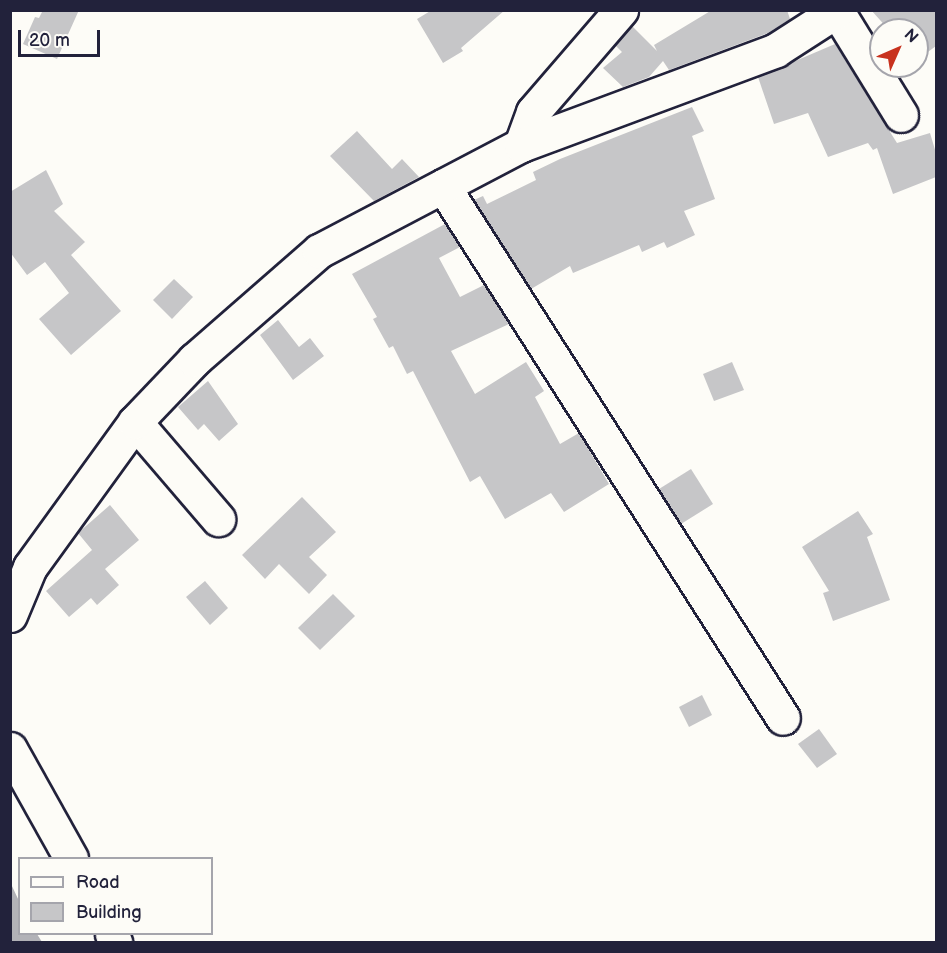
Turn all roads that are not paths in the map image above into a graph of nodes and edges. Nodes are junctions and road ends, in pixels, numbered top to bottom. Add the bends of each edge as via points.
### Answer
1 (621, 10) edge
2 (837, 11) edge
3 (901, 115) dead end
4 (520, 145) junction
5 (443, 186) junction
6 (135, 422) junction
7 (218, 519) dead end
8 (10, 615) edge
9 (783, 718) dead end
10 (10, 749) edge
11 (70, 857) edge

1 - 4 street via 533,112
2 - 3 street
2 - 4 street via 776,50
4 - 5 street
5 - 6 street via 319,251 194,360
5 - 9 street
6 - 7 street
6 - 8 street via 30,567
10 - 11 street

